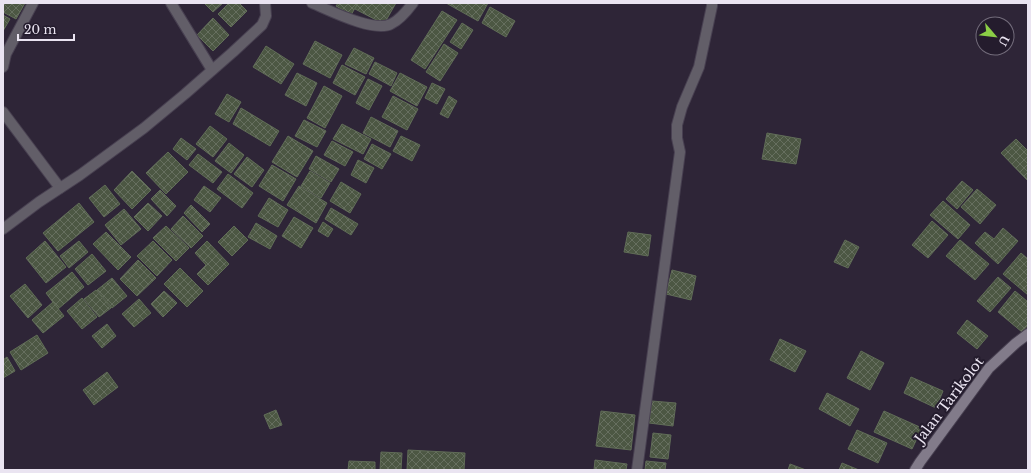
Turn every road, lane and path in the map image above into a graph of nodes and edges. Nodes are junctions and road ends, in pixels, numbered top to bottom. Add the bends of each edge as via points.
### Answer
1 (33, 3) edge
2 (171, 3) edge
3 (265, 3) edge
4 (312, 3) edge
5 (413, 3) edge
6 (712, 3) edge
7 (3, 67) edge
8 (212, 70) junction
9 (3, 112) edge
10 (60, 188) junction
11 (3, 229) edge
12 (1028, 334) edge
13 (637, 470) edge
14 (915, 470) edge

1 - 7 street via 6,54
2 - 8 street
3 - 8 street via 266,16 262,24
4 - 5 street via 348,18 382,26 390,25 397,20
6 - 13 street via 699,67 677,125 680,152
8 - 10 street via 144,128
9 - 10 street
10 - 11 street
12 - 14 street, Jalan Tarikolot via 989,368

